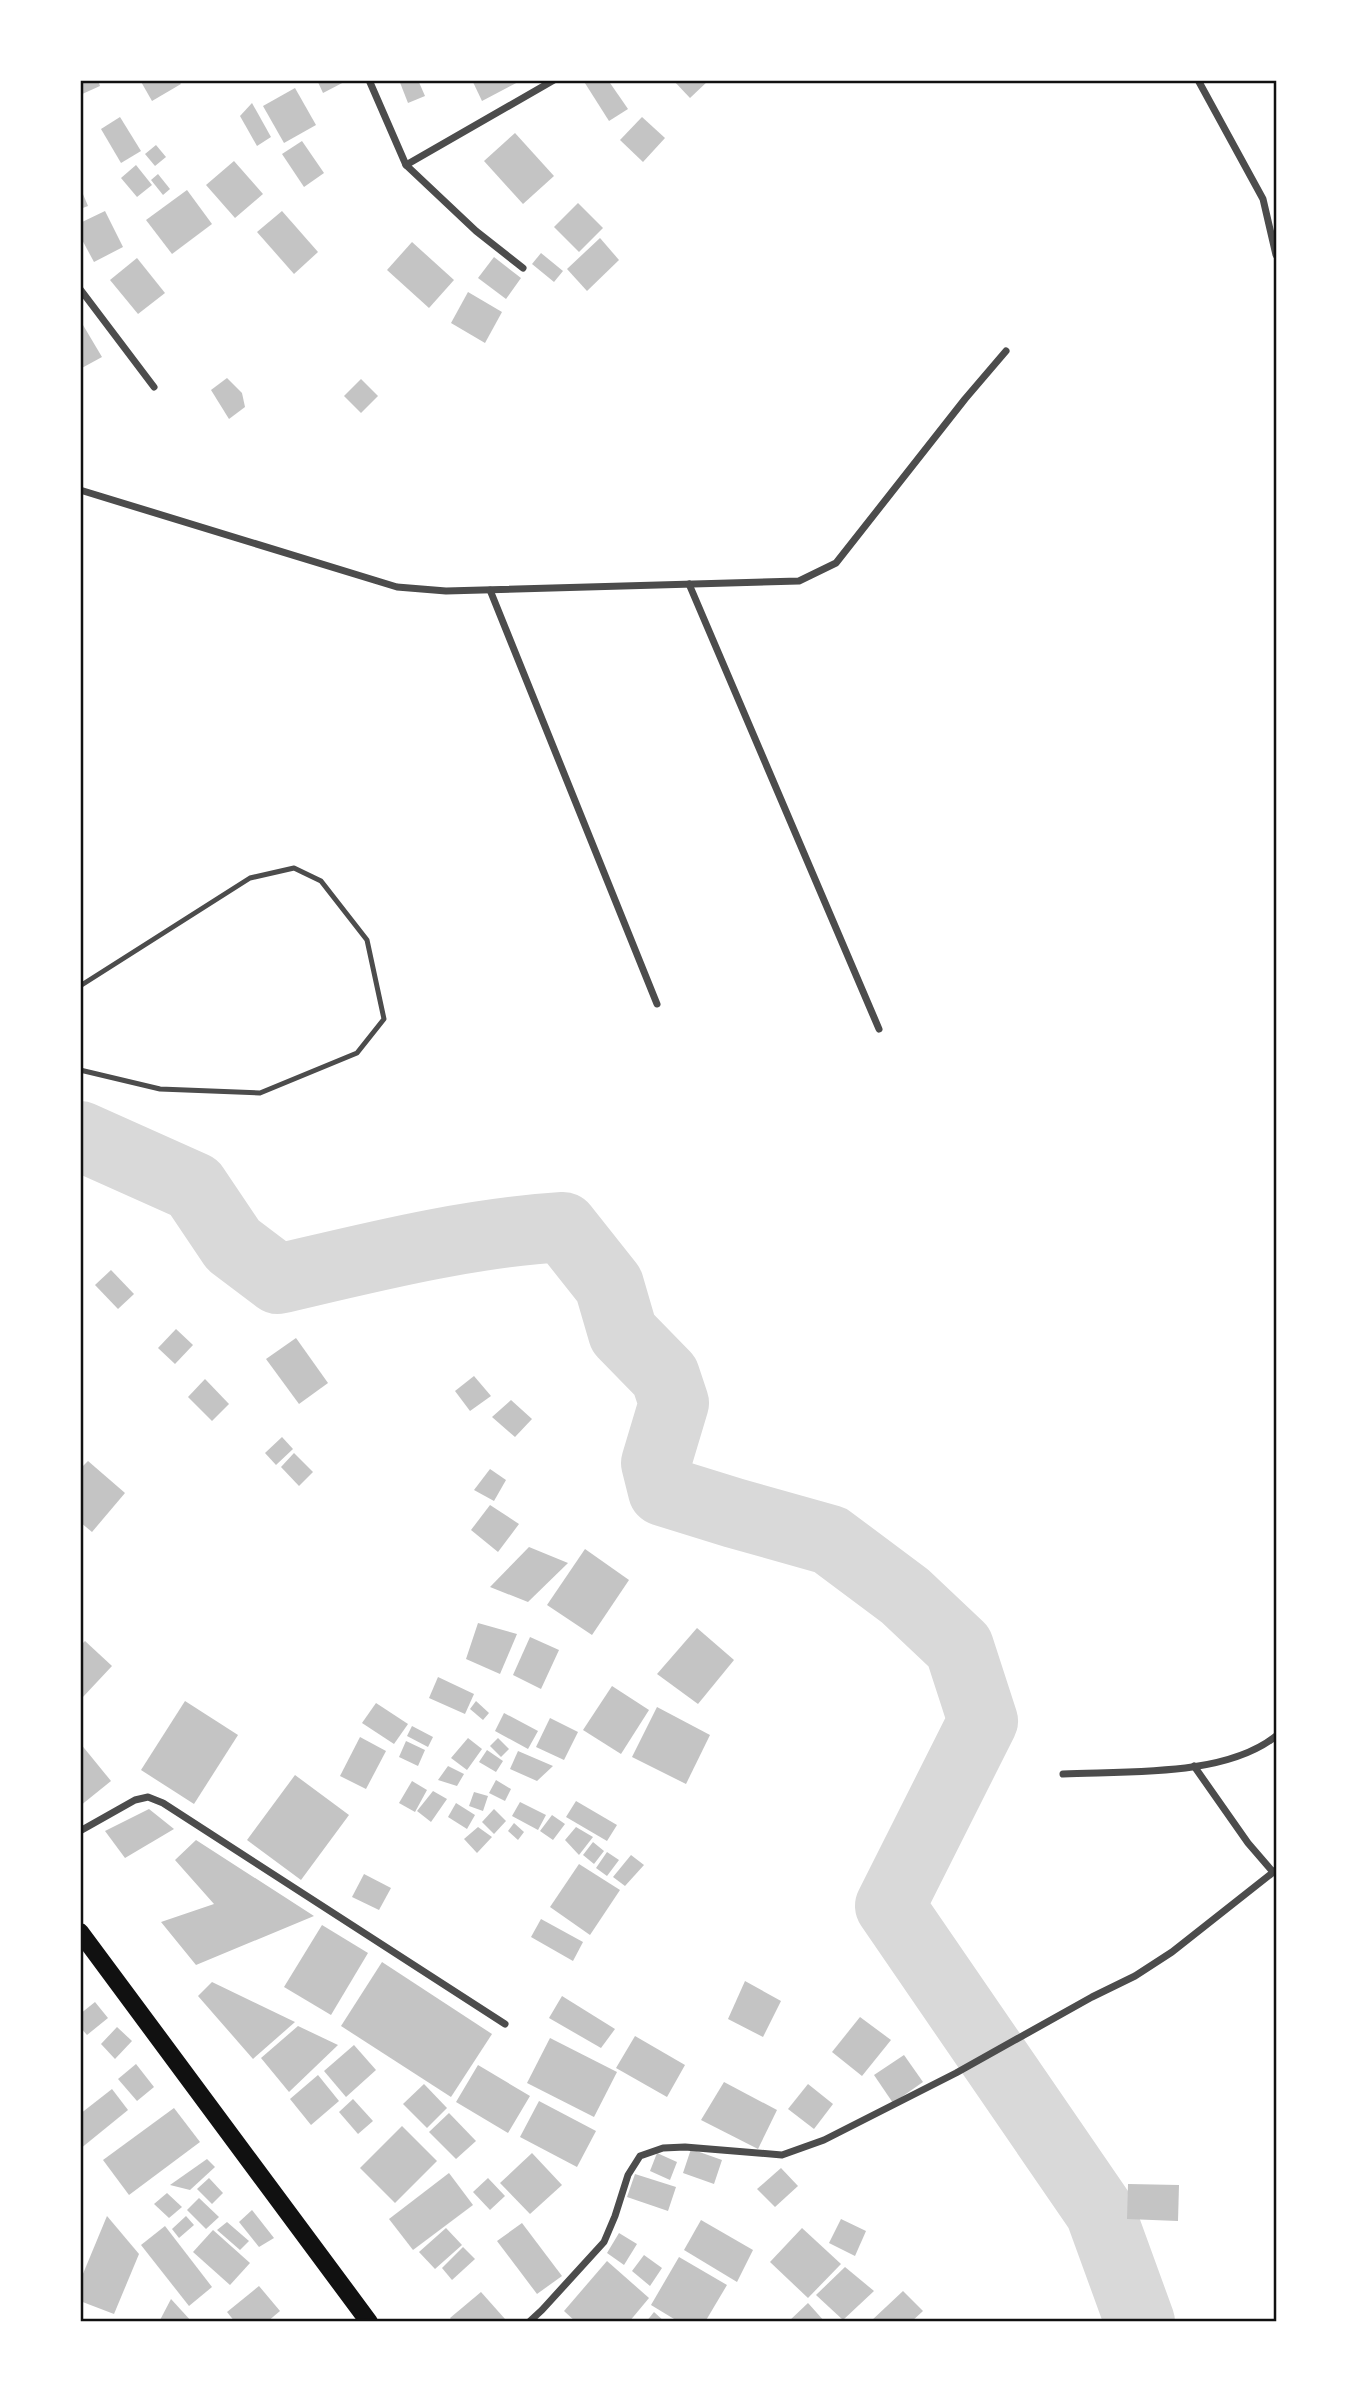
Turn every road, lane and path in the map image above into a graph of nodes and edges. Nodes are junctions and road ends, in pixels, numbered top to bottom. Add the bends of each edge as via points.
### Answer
1 (369, 80) edge
2 (554, 80) edge
3 (1198, 80) edge
4 (406, 165) junction
5 (1276, 256) edge
6 (523, 268) dead end
7 (80, 289) edge
8 (1006, 351) dead end
9 (154, 387) dead end
10 (80, 490) edge
11 (689, 584) junction
12 (490, 590) junction
13 (80, 986) edge
14 (657, 1004) dead end
15 (878, 1029) dead end
16 (80, 1070) edge
17 (1276, 1736) edge
18 (1194, 1766) junction
19 (1063, 1774) dead end
20 (80, 1831) edge
21 (1275, 1871) edge
22 (80, 1932) edge
23 (505, 2024) dead end
24 (369, 2322) edge
25 (529, 2322) edge

1 - 4 street
2 - 4 street
3 - 5 street via 1264,199
4 - 6 street
7 - 9 street
8 - 11 street via 836,563 799,581
10 - 12 street via 397,587
11 - 12 street
11 - 15 street
12 - 14 street
13 - 16 lane via 250,878 294,868 321,881 367,940 384,1019 357,1053 260,1093 160,1088
17 - 18 street via 1230,1760
18 - 19 street
18 - 21 street via 1248,1843
20 - 23 street via 135,1800 148,1797 163,1803
21 - 25 street via 1135,1976 824,2140 782,2155 685,2147 640,2156 628,2175 604,2242
22 - 24 main road

